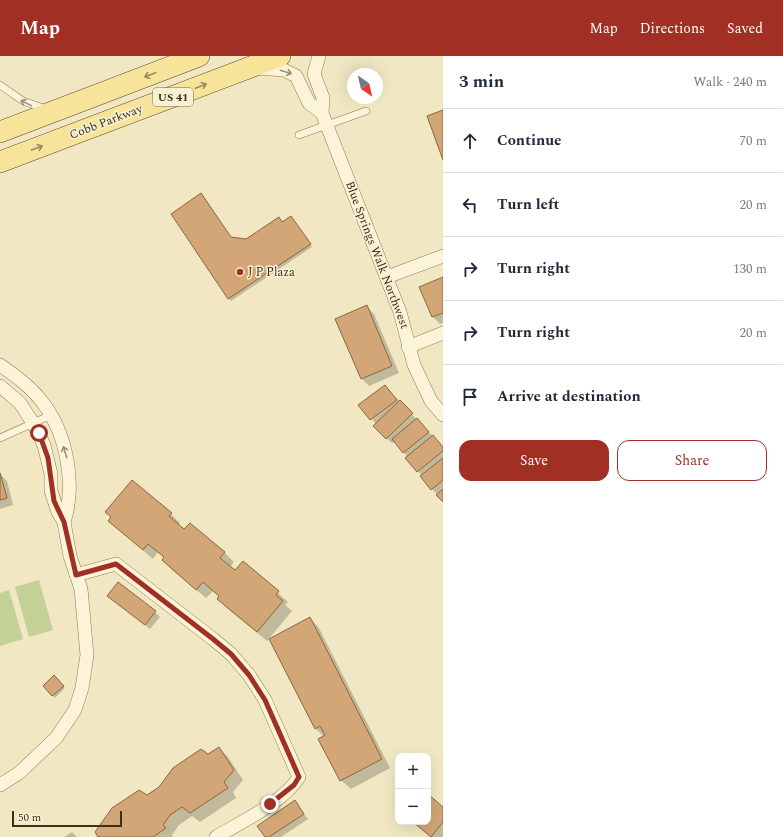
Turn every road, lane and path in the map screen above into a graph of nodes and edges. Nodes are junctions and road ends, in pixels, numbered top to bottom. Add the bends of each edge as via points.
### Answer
1 (199, 56) edge
2 (280, 56) edge
3 (319, 56) edge
4 (248, 68) junction
5 (0, 85) edge
6 (56, 110) junction
7 (366, 111) dead end
8 (324, 119) junction
9 (0, 132) edge
10 (299, 135) dead end
11 (0, 162) edge
12 (443, 256) edge
13 (387, 277) junction
14 (443, 333) edge
15 (408, 347) junction
16 (0, 365) edge
17 (0, 386) edge
18 (442, 414) edge
19 (51, 415) junction
20 (33, 423) junction
21 (0, 438) edge
22 (64, 522) junction
23 (76, 575) junction
24 (0, 785) edge
25 (216, 837) edge

1 -> 6 main road, US 41
2 - 4 main road, Cobb Parkway / US 41
3 - 8 street, Blue Springs Walk Northwest via 314,74 323,98
4 -> 8 street, Blue Springs Walk Northwest via 290,72 300,81 309,103
11 -> 4 main road, Cobb Parkway / US 41
6 -> 5 lane via 32,106 13,96
6 - 9 main road, US 41
7 - 8 lane
8 - 10 lane
8 - 13 street, Blue Springs Walk Northwest
12 - 13 street
13 - 15 street, Blue Springs Walk Northwest via 406,331
14 - 15 street
15 - 18 street, Blue Springs Walk Northwest via 421,384
16 - 19 street via 31,388
17 - 20 street via 20,403
19 - 20 lane
22 -> 19 street via 71,491 67,460
20 - 21 lane
20 - 22 street via 44,445 53,496
22 - 23 street
23 - 24 street via 81,589 87,654 82,688 75,710 56,738 19,773
23 - 25 street via 116,564 231,654 265,700 299,777 294,785 270,804

